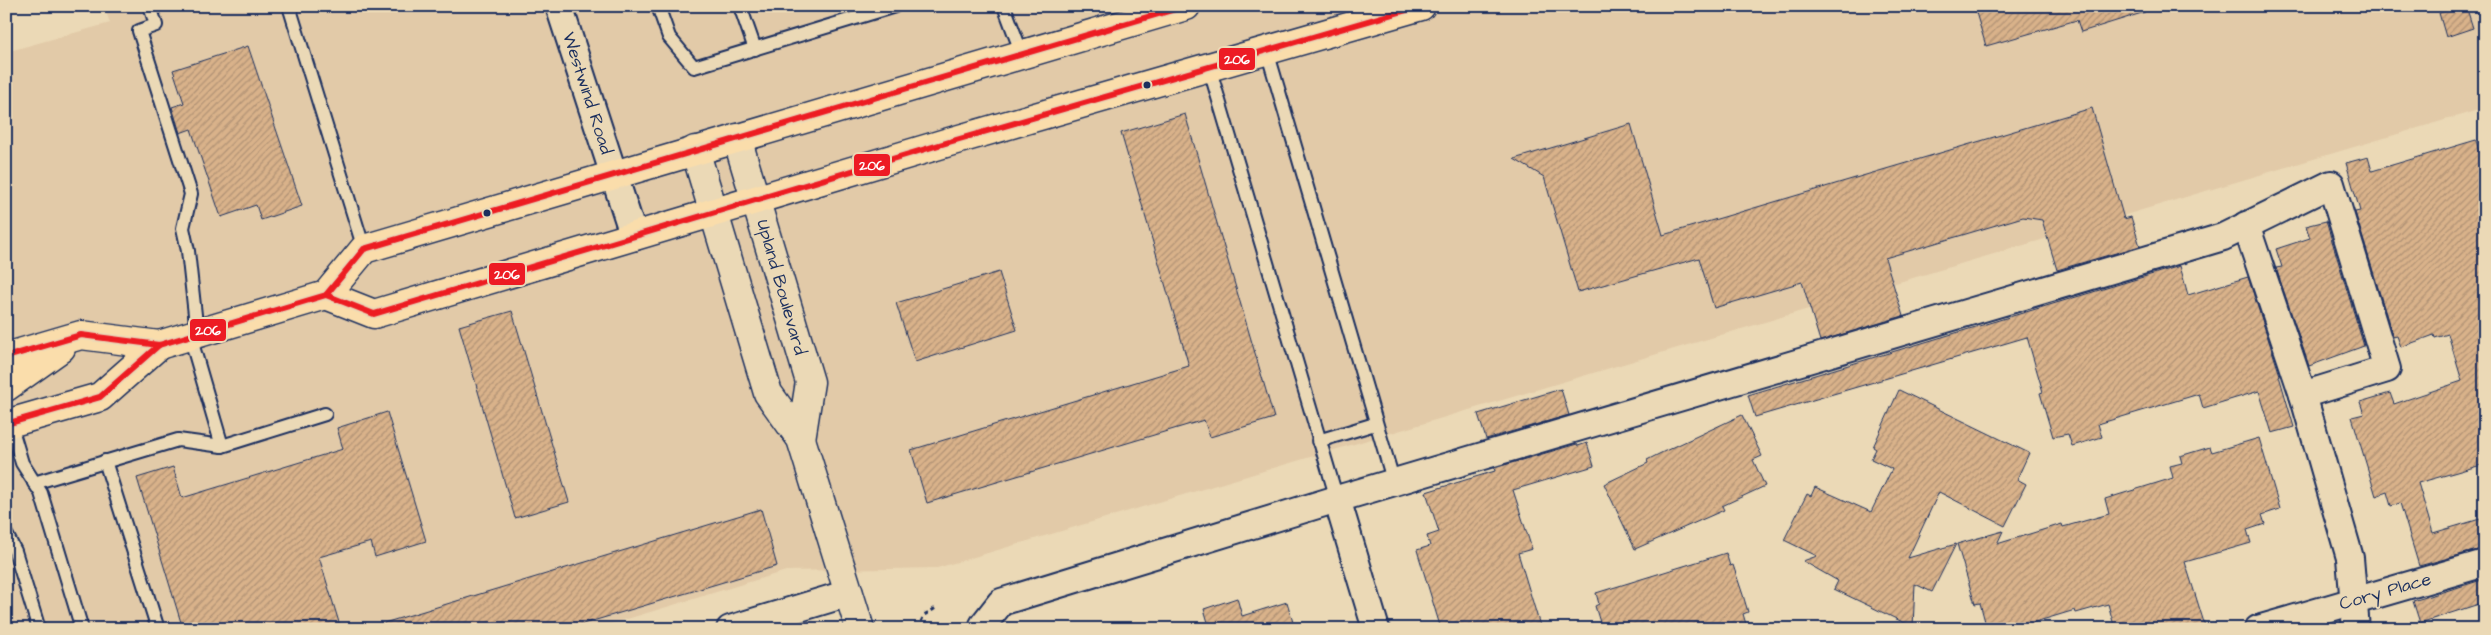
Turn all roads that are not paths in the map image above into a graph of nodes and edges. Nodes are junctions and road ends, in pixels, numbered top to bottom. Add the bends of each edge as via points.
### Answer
1 (150, 6) edge
2 (289, 6) edge
3 (559, 6) edge
4 (658, 6) edge
5 (740, 6) edge
6 (895, 6) edge
7 (1004, 6) edge
8 (1186, 6) edge
9 (1421, 6) edge
10 (755, 49) junction
11 (1267, 51) junction
12 (1022, 54) junction
13 (1209, 67) junction
14 (736, 138) junction
15 (695, 150) junction
16 (614, 174) junction
17 (756, 200) junction
18 (715, 213) junction
19 (2246, 225) junction
20 (634, 237) junction
21 (364, 249) junction
22 (326, 295) junction
23 (81, 334) junction
24 (194, 335) junction
25 (158, 345) junction
26 (8, 351) edge
27 (6, 386) edge
28 (2303, 395) junction
29 (325, 414) dead end
30 (8, 424) edge
31 (1375, 424) junction
32 (801, 439) junction
33 (1318, 441) junction
34 (222, 446) junction
35 (105, 462) junction
36 (34, 483) junction
37 (1394, 483) junction
38 (1337, 500) junction
39 (6, 534) edge
40 (2485, 563) edge
41 (849, 593) junction
42 (2352, 601) junction
43 (39, 629) edge
44 (82, 629) edge
45 (158, 629) edge
46 (730, 629) edge
47 (860, 629) edge
48 (983, 629) edge
49 (1376, 629) edge
50 (2258, 629) edge
51 (2356, 629) edge

1 - 24 lane via 156,25 139,31 191,194 183,228 188,251
2 - 21 lane
3 - 16 street, Westwind Road
4 - 10 lane via 669,37 694,67
5 - 10 lane
6 - 10 lane
7 - 12 lane
8 - 12 main road
9 - 11 main road
11 - 13 main road
11 - 31 lane
12 - 14 main road
13 - 17 main road
13 - 33 lane
14 - 15 main road
14 - 17 street, Upland Boulevard
15 - 16 main road
15 - 18 street, Upland Boulevard
16 - 20 street, Westwind Road
16 - 21 main road
17 - 18 main road
17 - 32 street, Upland Boulevard via 810,382
18 - 20 main road
18 - 32 street, Upland Boulevard via 768,393
19 - 28 street
19 - 28 street via 2331,184 2387,368
19 - 37 street via 2213,240
20 - 22 main road via 374,314
21 - 22 main road
22 - 24 main road
23 - 25 main road
23 - 26 main road
23 - 27 main road
24 - 25 main road
24 - 34 lane
25 - 30 main road via 100,397
28 - 42 street via 2350,558
29 - 34 lane
30 - 36 lane via 22,463
31 - 33 lane
31 - 37 lane
32 - 41 street, Upland Boulevard
33 - 38 lane
34 - 35 lane via 178,440
35 - 36 lane
35 - 45 lane
36 - 44 lane via 41,493
37 - 38 street
38 - 48 street via 1001,602
38 - 49 street
39 - 43 lane via 15,551
40 - 42 street, Cory Place
41 - 46 street
41 - 47 street, Upland Boulevard
42 - 50 street, Cory Place
42 - 51 street

